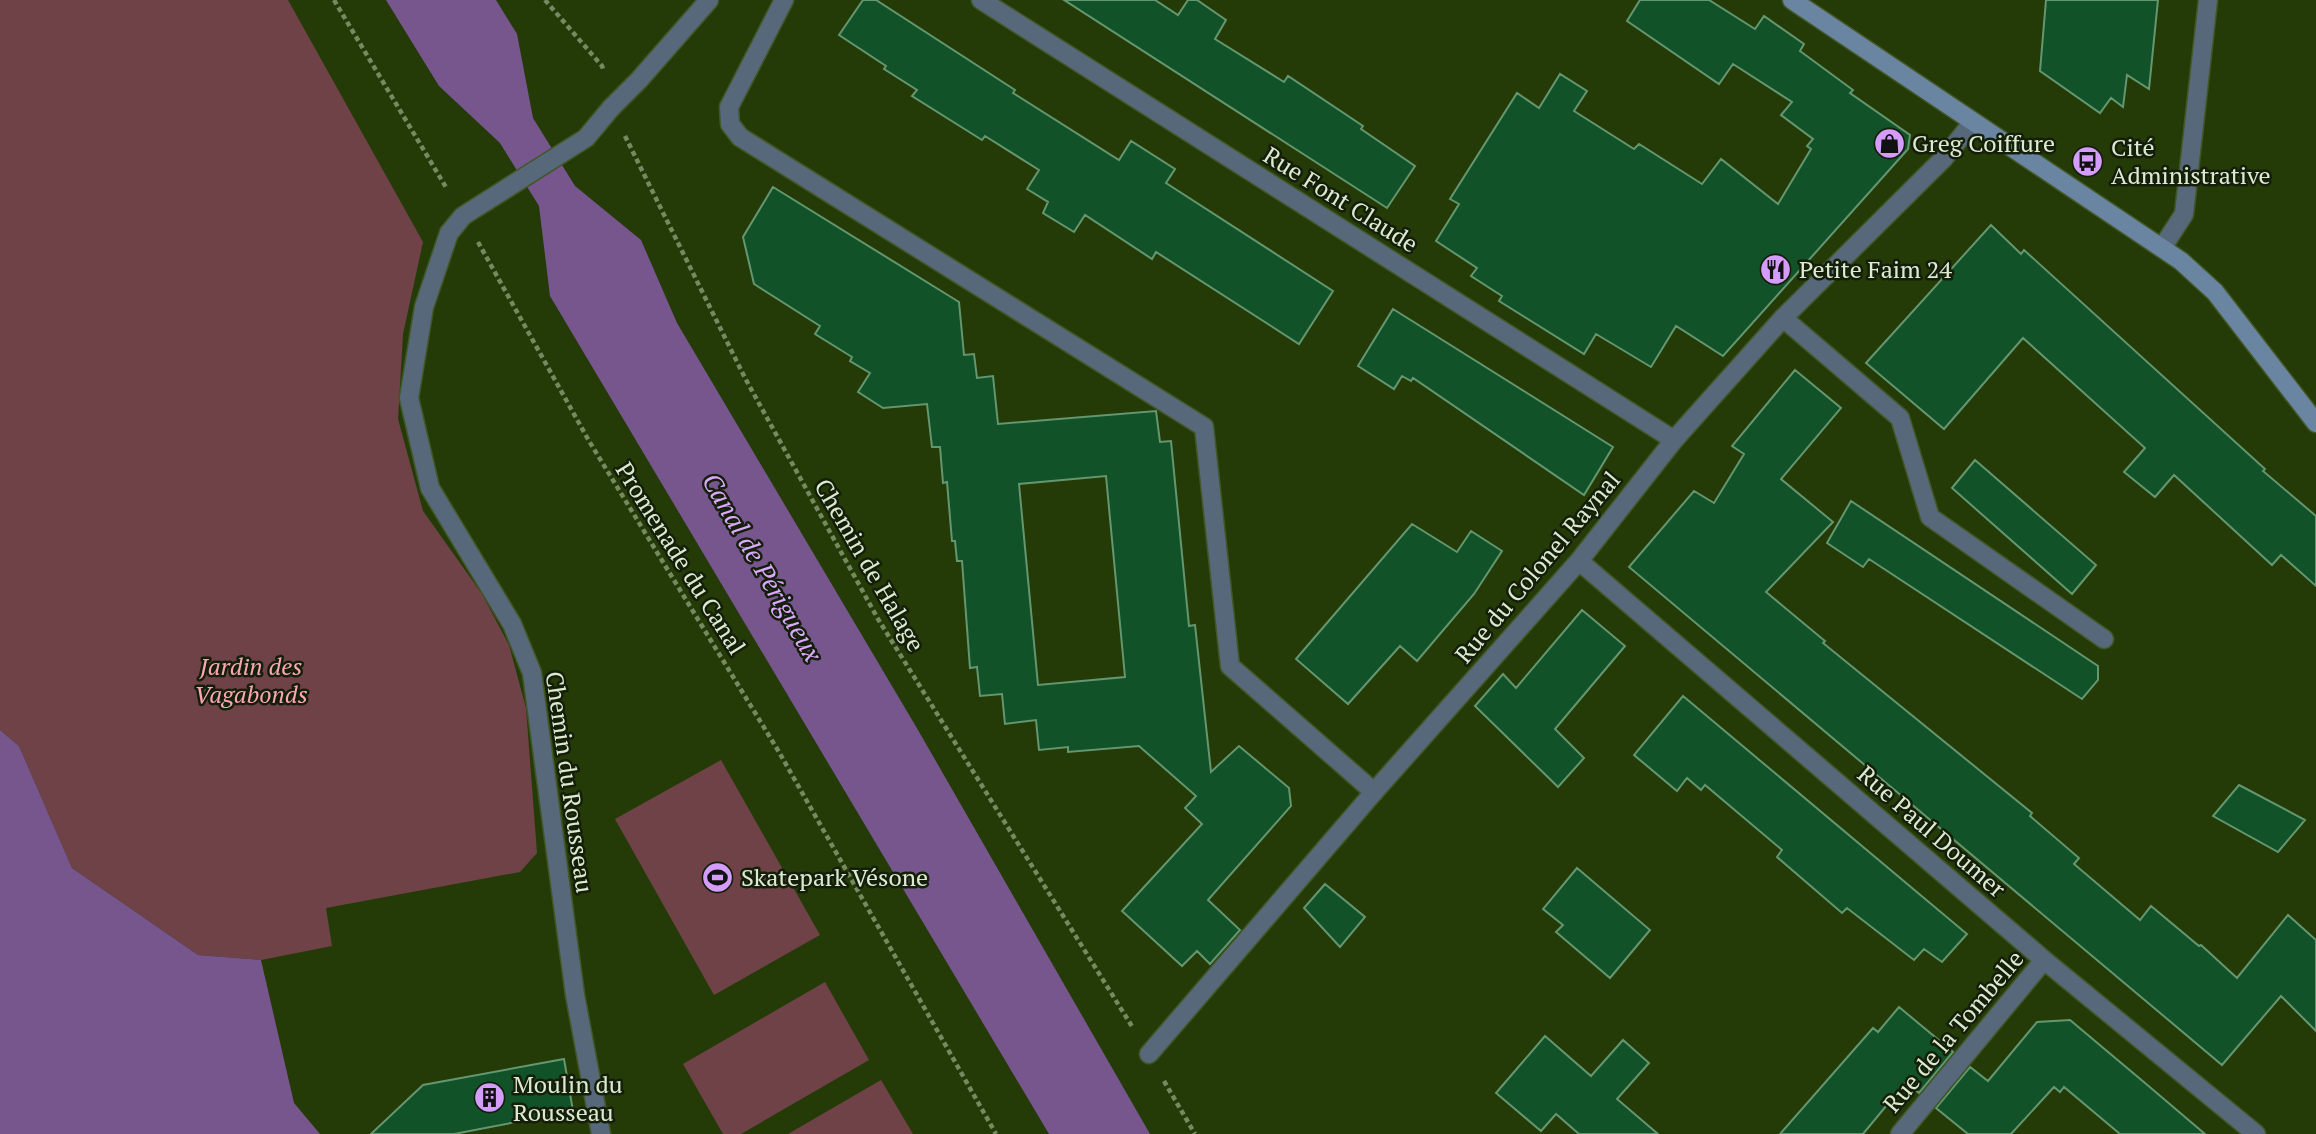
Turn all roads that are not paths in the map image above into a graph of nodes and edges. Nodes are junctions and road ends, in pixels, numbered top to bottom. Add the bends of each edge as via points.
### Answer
1 (709, 0) edge
2 (784, 0) edge
3 (981, 0) edge
4 (1792, 0) edge
5 (2208, 0) edge
6 (1973, 122) junction
7 (2162, 248) junction
8 (1783, 318) junction
9 (2316, 423) edge
10 (1674, 440) junction
11 (1579, 561) junction
12 (2104, 639) dead end
13 (1374, 792) junction
14 (2044, 960) junction
15 (1149, 1054) road end
16 (601, 1134) edge
17 (1900, 1134) edge
18 (2256, 1134) edge

1 - 16 street, Chemin du Rousseau via 586,138 463,216 449,233 427,295 409,398 430,488 512,624 532,673 575,995
2 - 13 street via 729,107 730,124 740,137 1204,428 1230,666
3 - 10 street, Rue Font Claude
4 - 6 main road
5 - 7 street via 2183,214
6 - 7 main road
6 - 8 street, Rue du Colonel Raynal via 1944,158
7 - 9 main road via 2215,292
8 - 10 street, Rue du Colonel Raynal
8 - 12 street via 1900,418 1930,517
10 - 11 street, Rue du Colonel Raynal
11 - 13 street, Rue du Colonel Raynal
11 - 14 street, Rue Paul Doumer
13 - 15 street, Rue du Colonel Raynal
14 - 17 street, Rue de la Tombelle
14 - 18 street, Rue Paul Doumer

